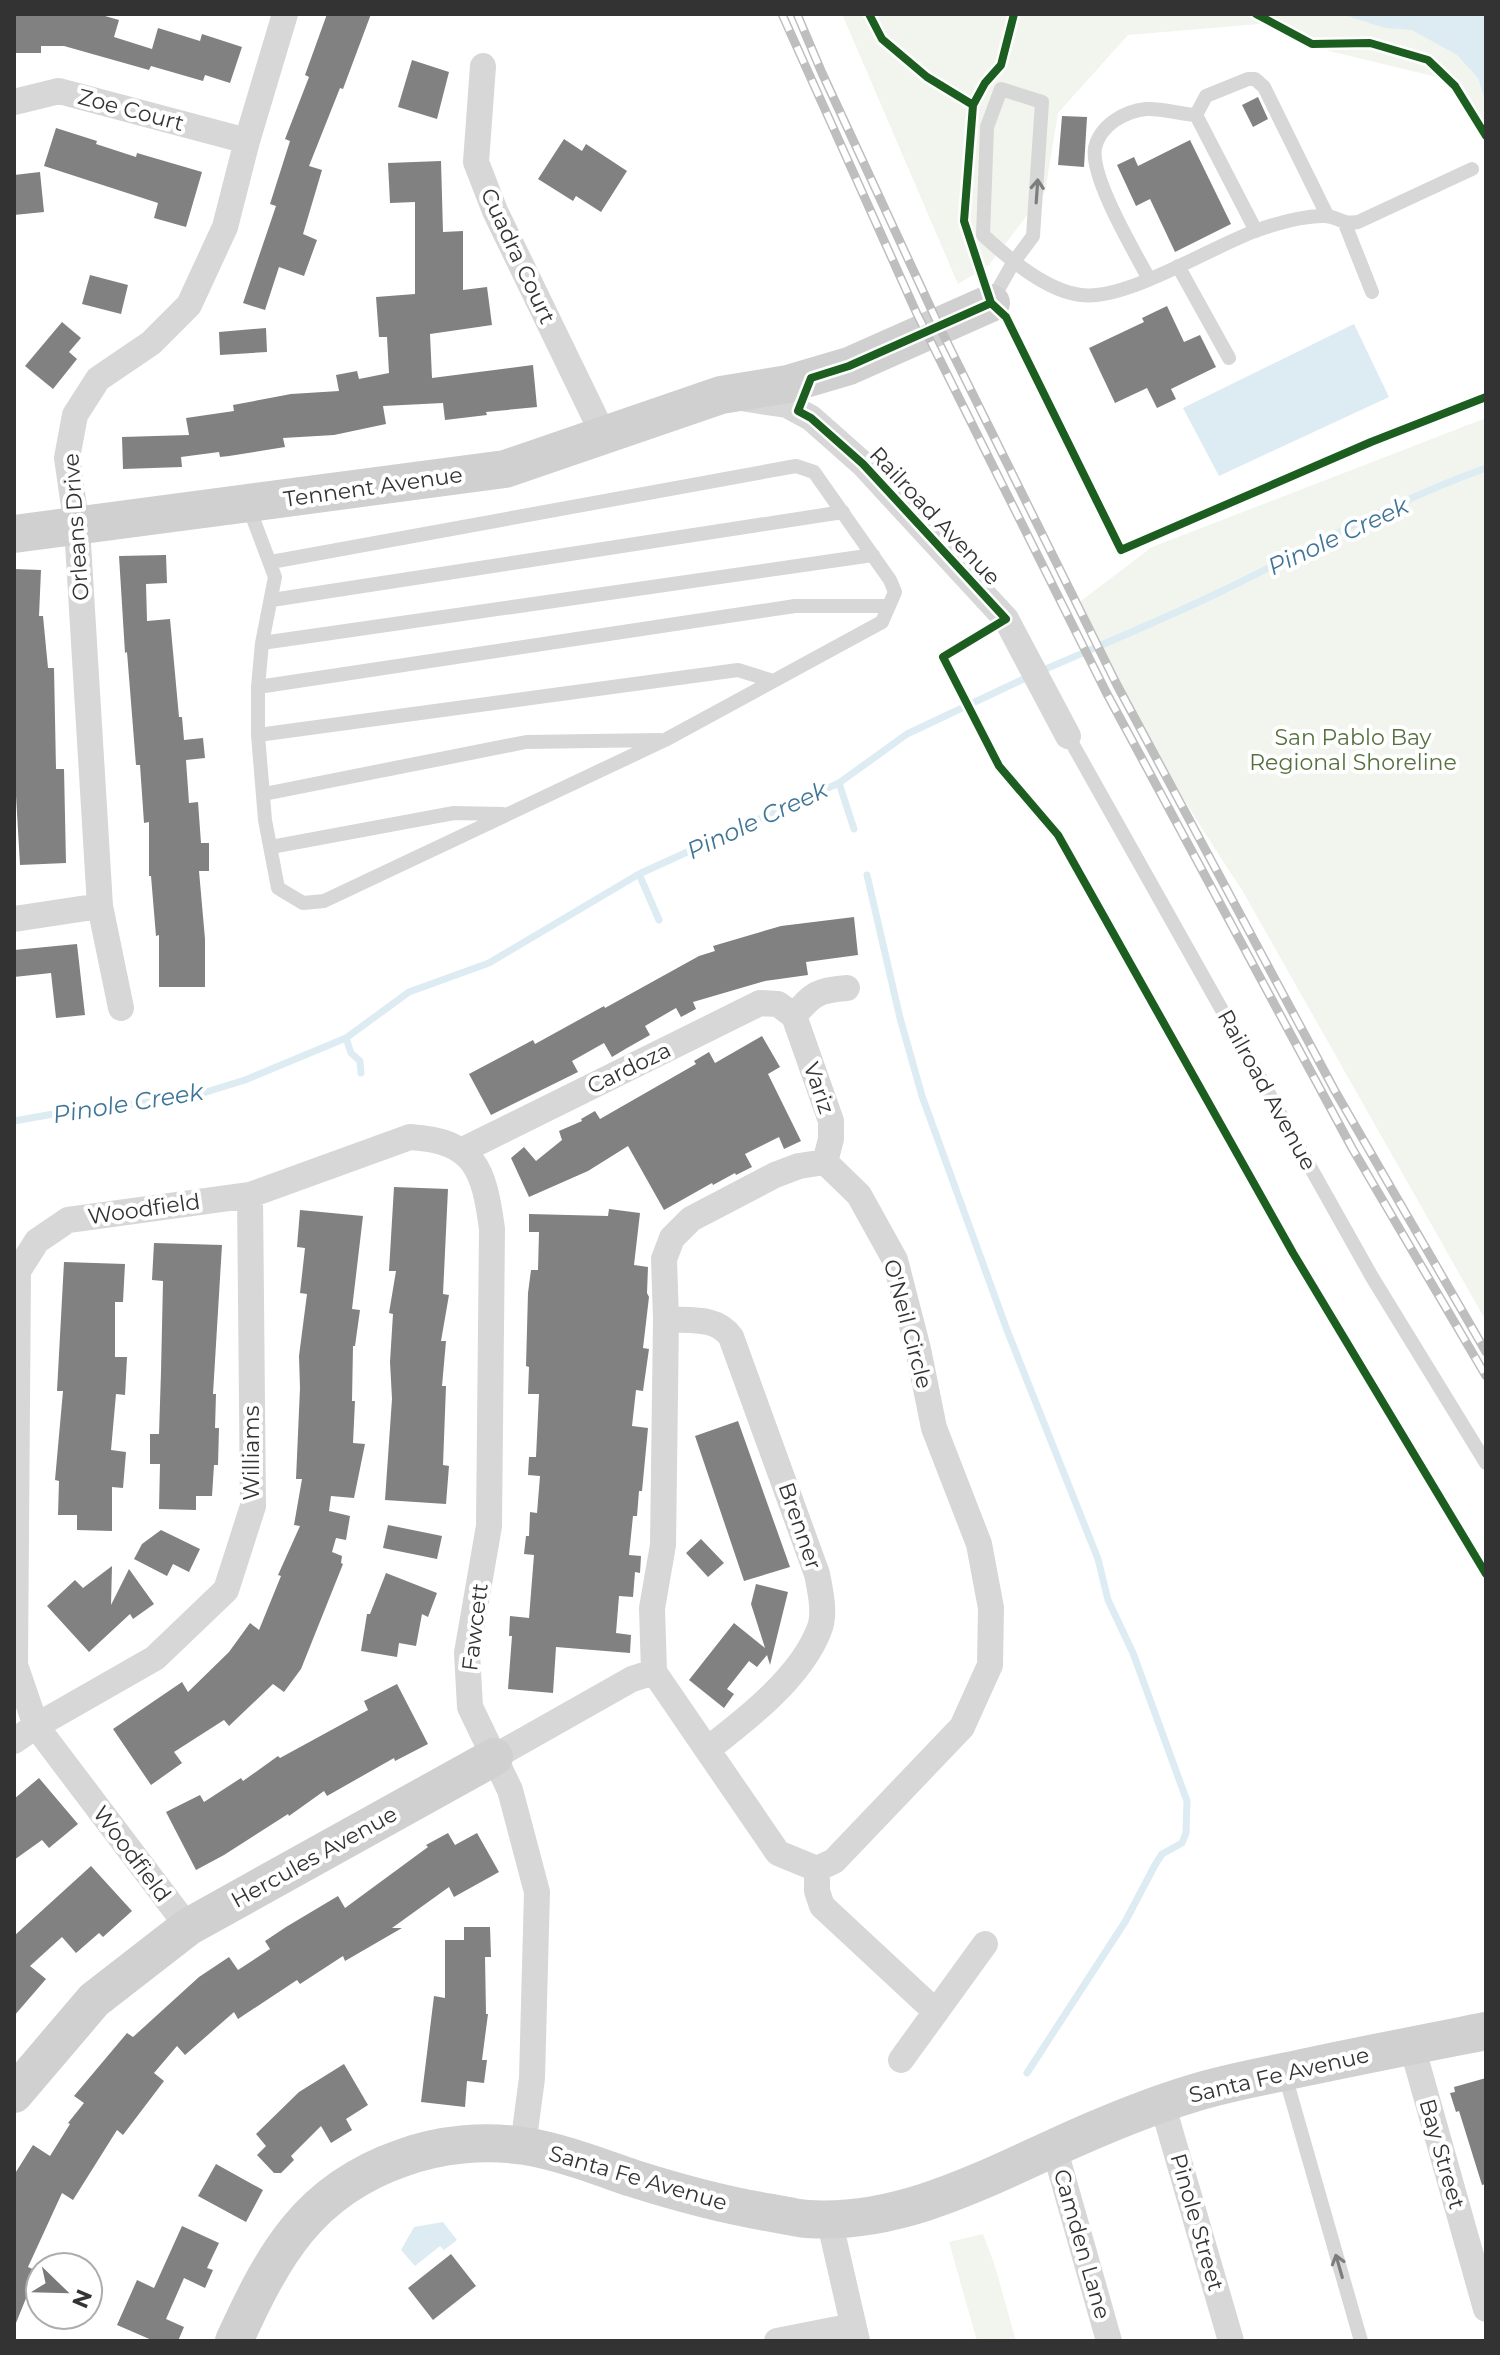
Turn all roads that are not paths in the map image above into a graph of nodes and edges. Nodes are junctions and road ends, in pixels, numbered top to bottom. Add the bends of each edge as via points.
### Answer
1 (285, 14) edge
2 (483, 66) dead end
3 (14, 102) edge
4 (1196, 115) junction
5 (247, 141) junction
6 (1472, 169) dead end
7 (1327, 215) junction
8 (1345, 224) junction
9 (1256, 231) junction
10 (1013, 263) junction
11 (1178, 266) junction
12 (1149, 279) junction
13 (1372, 292) dead end
14 (991, 303) joint
15 (1229, 358) dead end
16 (721, 395) junction
17 (604, 436) junction
18 (248, 504) junction
19 (843, 512) junction
20 (77, 527) junction
21 (14, 534) edge
22 (873, 555) junction
23 (271, 562) junction
24 (272, 600) junction
25 (889, 606) junction
26 (262, 643) junction
27 (773, 681) junction
28 (258, 687) junction
29 (258, 735) junction
30 (1068, 736) joint
31 (665, 740) junction
32 (264, 794) junction
33 (509, 815) junction
34 (271, 847) junction
35 (100, 906) junction
36 (14, 919) edge
37 (847, 988) dead end
38 (121, 1008) dead end
39 (794, 1016) junction
40 (463, 1150) junction
41 (825, 1162) junction
42 (250, 1195) junction
43 (666, 1319) junction
44 (1486, 1463) edge
45 (654, 1672) junction
46 (36, 1726) junction
47 (14, 1741) edge
48 (708, 1749) junction
49 (494, 1757) junction
50 (817, 1869) junction
51 (188, 1927) junction
52 (985, 1944) dead end
53 (936, 2012) junction
54 (1486, 2031) edge
55 (1412, 2046) junction
56 (901, 2060) dead end
57 (1283, 2072) junction
58 (14, 2094) edge
59 (1162, 2103) junction
60 (523, 2146) junction
61 (1054, 2147) junction
62 (829, 2219) junction
63 (1486, 2309) edge
64 (855, 2333) edge
65 (234, 2341) edge
66 (777, 2341) edge
67 (1109, 2341) edge
68 (1231, 2341) edge
69 (1361, 2341) edge

1 - 5 street, Orleans Drive
2 - 17 street, Cuadra Court via 476,162
3 - 5 street, Zoe Court via 59,91
4 - 7 lane via 1206,96 1255,79 1264,87
4 - 9 lane
4 - 12 lane via 1147,109 1122,116 1107,125 1095,148 1102,188
5 - 20 street, Orleans Drive via 225,227 189,305 151,343 98,379 75,415 67,458
6 - 8 lane
7 - 8 lane
7 - 9 lane
8 - 13 lane
9 - 11 lane
10 -> 10 lane via 1033,236 1042,102 1001,89 987,127 983,235
10 - 12 lane via 1082,295 1109,293
10 - 14 lane
11 - 12 lane
11 - 15 lane
14 - 16 street, Tennent Avenue via 849,366 788,384
16 - 17 street, Tennent Avenue
16 - 30 street, Railroad Avenue via 787,405 811,418 863,464 1006,619
17 - 18 street, Tennent Avenue via 505,469
18 - 20 street, Tennent Avenue
18 - 23 lane
19 - 22 lane
19 - 23 lane via 814,472 796,466
19 - 24 lane
20 - 21 street, Tennent Avenue
20 - 35 street, Orleans Drive
22 - 25 lane via 895,592
22 - 26 lane
23 - 24 lane
24 - 26 lane
25 - 27 lane via 882,622
25 - 28 lane via 795,606
26 - 28 lane
27 - 29 lane via 738,670
27 - 31 lane
28 - 29 lane
29 - 32 lane
30 - 44 lane, Railroad Avenue via 1372,1277
31 - 32 lane via 526,742
31 - 33 lane
32 - 34 lane
33 - 34 lane via 454,813
33 - 34 lane via 324,901 303,903 278,888
35 - 36 street
35 - 38 street, Orleans Drive
37 - 39 street via 824,989
39 - 40 street, Cardoza via 778,1004 760,1003
39 - 41 street, Variz via 831,1121
40 - 42 street, Woodfield via 436,1139 410,1137
40 - 49 street, Fawcett via 487,1190 492,1229 489,1526 467,1653 470,1707
41 - 43 street via 775,1175 691,1219 672,1238 664,1259
41 - 50 street, O'Neil Circle via 859,1195 895,1260 934,1428 979,1544 991,1608 991,1651 990,1665 962,1727 834,1861
42 - 46 street, Williams via 253,1506 226,1590 155,1658
42 - 46 street, Woodfield via 68,1220 37,1241 18,1271 15,1665
43 - 45 street via 663,1545 652,1608
43 - 48 street, Brenner via 713,1322 731,1337 817,1574 821,1600 821,1628 800,1663 748,1719
45 - 48 street
45 - 49 street, Hercules Avenue via 632,1679
46 - 47 street, Williams
46 - 51 street, Woodfield
48 - 50 street via 778,1853
49 - 51 street, Hercules Avenue
49 - 60 street, Fawcett via 510,1790 537,1892 532,2078
50 - 53 street via 822,1906
51 - 58 street, Hercules Avenue via 94,2000
52 - 53 street
53 - 56 street
54 - 55 street, Santa Fe Avenue
55 - 57 street, Santa Fe Avenue
55 - 63 street, Bay Street
57 - 59 street, Santa Fe Avenue
69 -> 57 lane
59 - 61 street, Santa Fe Avenue
59 - 68 street, Pinole Street
60 - 62 street, Santa Fe Avenue via 695,2198
60 - 65 street, Santa Fe Avenue via 463,2145 425,2151 379,2167 339,2191 286,2242
61 - 62 street, Santa Fe Avenue via 969,2187 906,2208
61 - 67 street, Camden Lane
62 - 64 street
64 - 66 street

